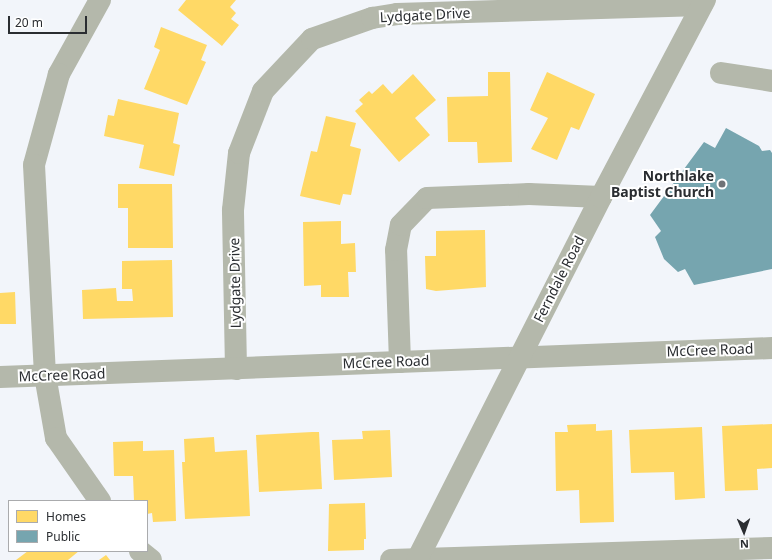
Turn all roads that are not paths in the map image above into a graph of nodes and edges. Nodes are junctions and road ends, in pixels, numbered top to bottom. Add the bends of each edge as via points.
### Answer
1 (100, 0) edge
2 (704, 2) edge
3 (721, 73) dead end
4 (772, 81) edge
5 (601, 197) junction
6 (772, 348) edge
7 (519, 357) junction
8 (400, 362) junction
9 (236, 368) junction
10 (45, 375) junction
11 (0, 377) edge
12 (99, 500) edge
13 (772, 548) edge
14 (141, 552) edge
15 (417, 559) edge
16 (151, 560) edge
17 (391, 560) edge

1 - 10 street via 59,74 34,165
2 - 5 street, Ferndale Road
2 - 9 street, Lydgate Drive via 396,14 372,18 312,39 263,91 239,153 234,210
3 - 4 street
5 - 7 street, Ferndale Road
5 - 8 street via 529,194 427,198 401,225 396,250
6 - 7 street, McCree Road
7 - 8 street, McCree Road
7 - 15 street, Ferndale Road
8 - 9 street, McCree Road
9 - 10 street, McCree Road
10 - 11 street, McCree Road
10 - 12 street via 56,438
13 - 15 street
14 - 16 street
15 - 17 street

